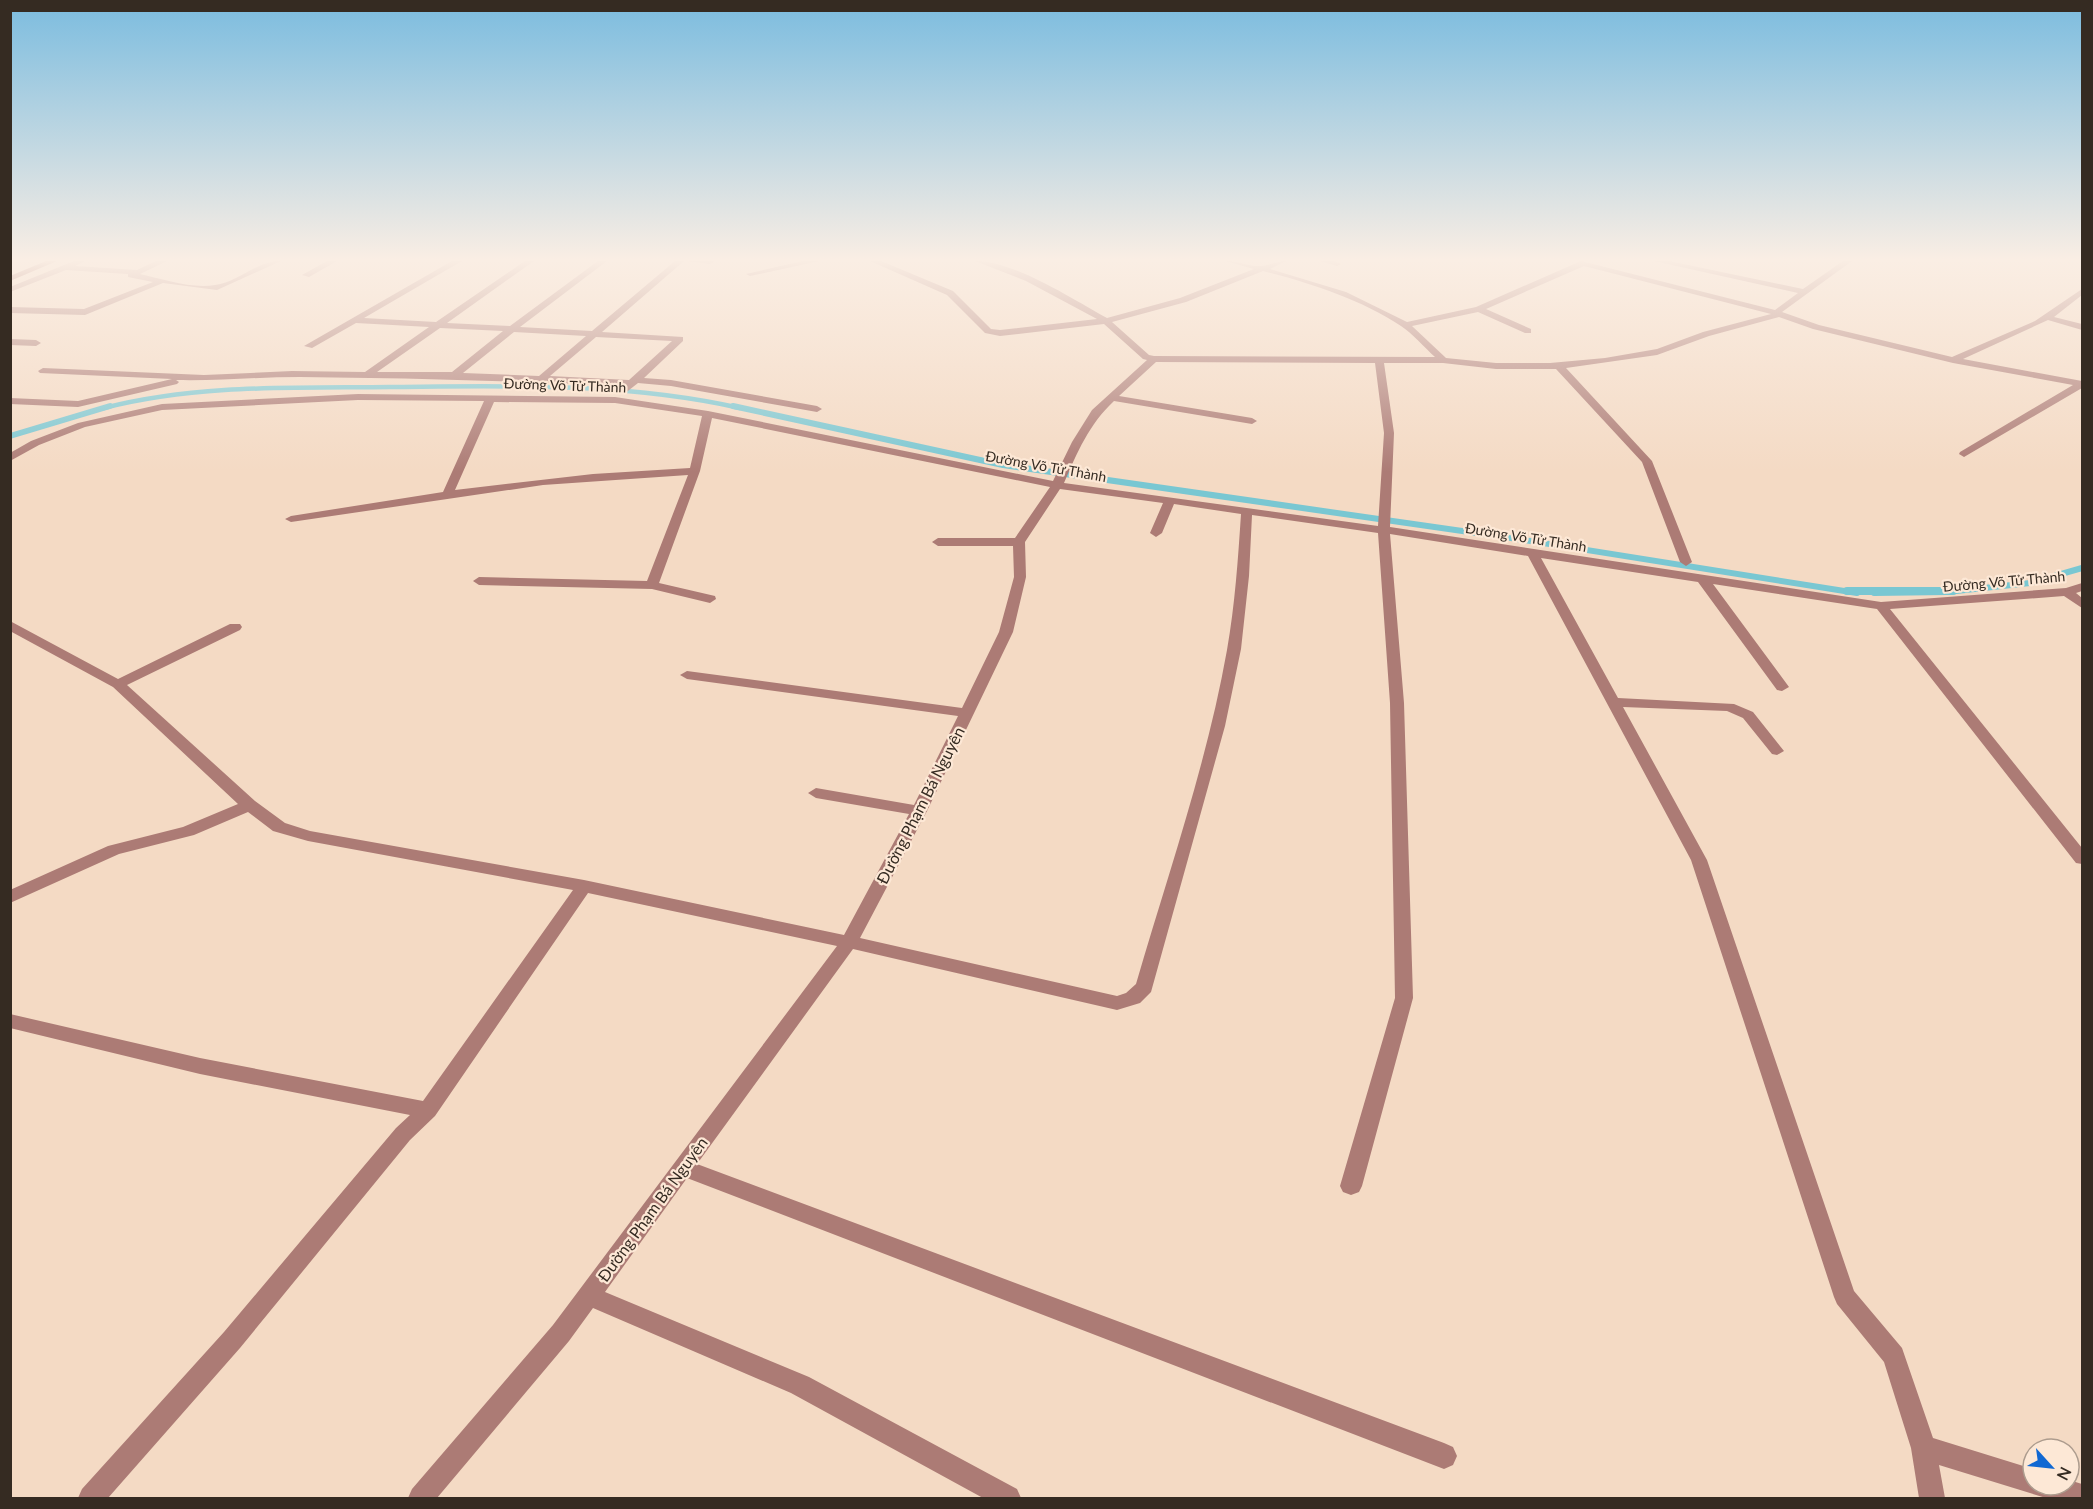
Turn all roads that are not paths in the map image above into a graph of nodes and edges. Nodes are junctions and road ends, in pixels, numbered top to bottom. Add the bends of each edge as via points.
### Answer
1 (334, 331) edge
2 (427, 331) edge
3 (511, 331) edge
4 (584, 331) edge
5 (991, 331) edge
6 (1008, 331) edge
7 (1118, 331) edge
8 (1413, 331) edge
9 (1714, 331) edge
10 (1834, 331) edge
11 (2014, 331) edge
12 (595, 332) junction
13 (10, 342) edge
14 (36, 343) dead end
15 (309, 346) dead end
16 (1154, 359) junction
17 (1379, 360) junction
18 (1443, 360) junction
19 (1953, 360) junction
20 (1558, 365) junction
21 (44, 371) dead end
22 (365, 375) junction
23 (454, 375) junction
24 (191, 378) junction
25 (542, 378) junction
26 (632, 382) junction
27 (2082, 384) edge
28 (619, 396) junction
29 (491, 397) junction
30 (1112, 398) junction
31 (10, 401) edge
32 (817, 409) dead end
33 (708, 414) junction
34 (1252, 421) dead end
35 (1964, 454) dead end
36 (10, 458) edge
37 (695, 471) junction
38 (1061, 476) junction
39 (448, 494) junction
40 (1169, 502) junction
41 (1247, 511) junction
42 (291, 519) dead end
43 (1384, 524) junction
44 (1156, 533) dead end
45 (938, 542) dead end
46 (1019, 542) junction
47 (1532, 552) junction
48 (1686, 562) dead end
49 (479, 581) dead end
50 (1704, 581) junction
51 (651, 585) junction
52 (2082, 587) edge
53 (2067, 592) junction
54 (710, 598) dead end
55 (2082, 598) edge
56 (2082, 604) edge
57 (1881, 606) junction
58 (10, 626) edge
59 (235, 627) dead end
60 (687, 675) dead end
61 (118, 684) junction
62 (1782, 687) dead end
63 (1613, 702) junction
64 (968, 712) junction
65 (1777, 751) dead end
66 (816, 793) dead end
67 (249, 805) junction
68 (919, 811) junction
69 (2082, 859) edge
70 (584, 886) junction
71 (10, 897) edge
72 (849, 942) junction
73 (10, 1021) edge
74 (428, 1110) junction
75 (681, 1167) junction
76 (1351, 1186) dead end
77 (589, 1296) junction
78 (1924, 1448) junction
79 (1444, 1456) dead end
80 (2021, 1478) edge
81 (91, 1498) edge
82 (421, 1498) edge
83 (1008, 1498) edge
84 (1932, 1498) edge

1 - 15 street
2 - 22 street
3 - 23 street
4 - 12 street
5 - 6 street
7 - 16 street via 1146,357
8 - 18 street
9 - 20 street via 1658,352
10 - 19 street
11 - 19 street
12 - 25 street
12 - 26 street via 680,339
13 - 14 street
16 - 17 street
16 - 30 street
17 - 18 street
17 - 43 street via 1389,433
18 - 20 street via 1473,366
19 - 27 street
20 - 48 street via 1647,461
21 - 24 street
22 - 23 street
22 - 24 street
23 - 25 street
24 - 31 street via 78,404
25 - 26 street
26 - 28 street
26 - 32 street via 670,383
27 - 35 street
28 - 29 street, Đường Võ Tử Thành
28 - 33 street, Đường Võ Tử Thành
29 - 36 street, Đường Võ Tử Thành via 358,397 162,407 82,425 35,443
29 - 39 street
30 - 34 street
30 - 38 street via 1096,412
33 - 37 street
33 - 38 street, Đường Võ Tử Thành
37 - 39 street via 624,473
37 - 51 street
38 - 40 street, Đường Võ Tử Thành
38 - 46 street
39 - 42 street
40 - 41 street, Đường Võ Tử Thành
40 - 44 street
41 - 43 street, Đường Võ Tử Thành
41 - 72 street via 1234,649 1218,726 1144,987 1132,998 1117,1003
43 - 47 street, Đường Võ Tử Thành
43 - 76 street via 1397,704 1404,998
45 - 46 street
46 - 64 street, Đường Phạm Bá Nguyên via 1020,577 1006,632
47 - 50 street, Đường Võ Tử Thành
47 - 63 street
49 - 51 street
50 - 57 street, Đường Võ Tử Thành
50 - 62 street
51 - 54 street
52 - 53 street, Đường Võ Tử Thành
53 - 55 street
53 - 56 street
53 - 57 street, Đường Võ Tử Thành
57 - 69 street
58 - 61 street
59 - 61 street
60 - 64 street
61 - 67 street
63 - 65 street via 1741,710
63 - 78 street via 1699,860 1845,1297 1894,1356
64 - 68 street, Đường Phạm Bá Nguyên
66 - 68 street
67 - 70 street via 279,827 308,836
67 - 71 street via 188,831 114,850
68 - 72 street, Đường Phạm Bá Nguyên
70 - 72 street
70 - 74 street
72 - 75 street, Đường Phạm Bá Nguyên
73 - 74 street via 200,1066
74 - 81 street via 403,1134 232,1341
75 - 77 street, Đường Phạm Bá Nguyên
75 - 79 street
77 - 82 street, Đường Phạm Bá Nguyên
77 - 83 street via 800,1385
78 - 80 street
78 - 84 street

